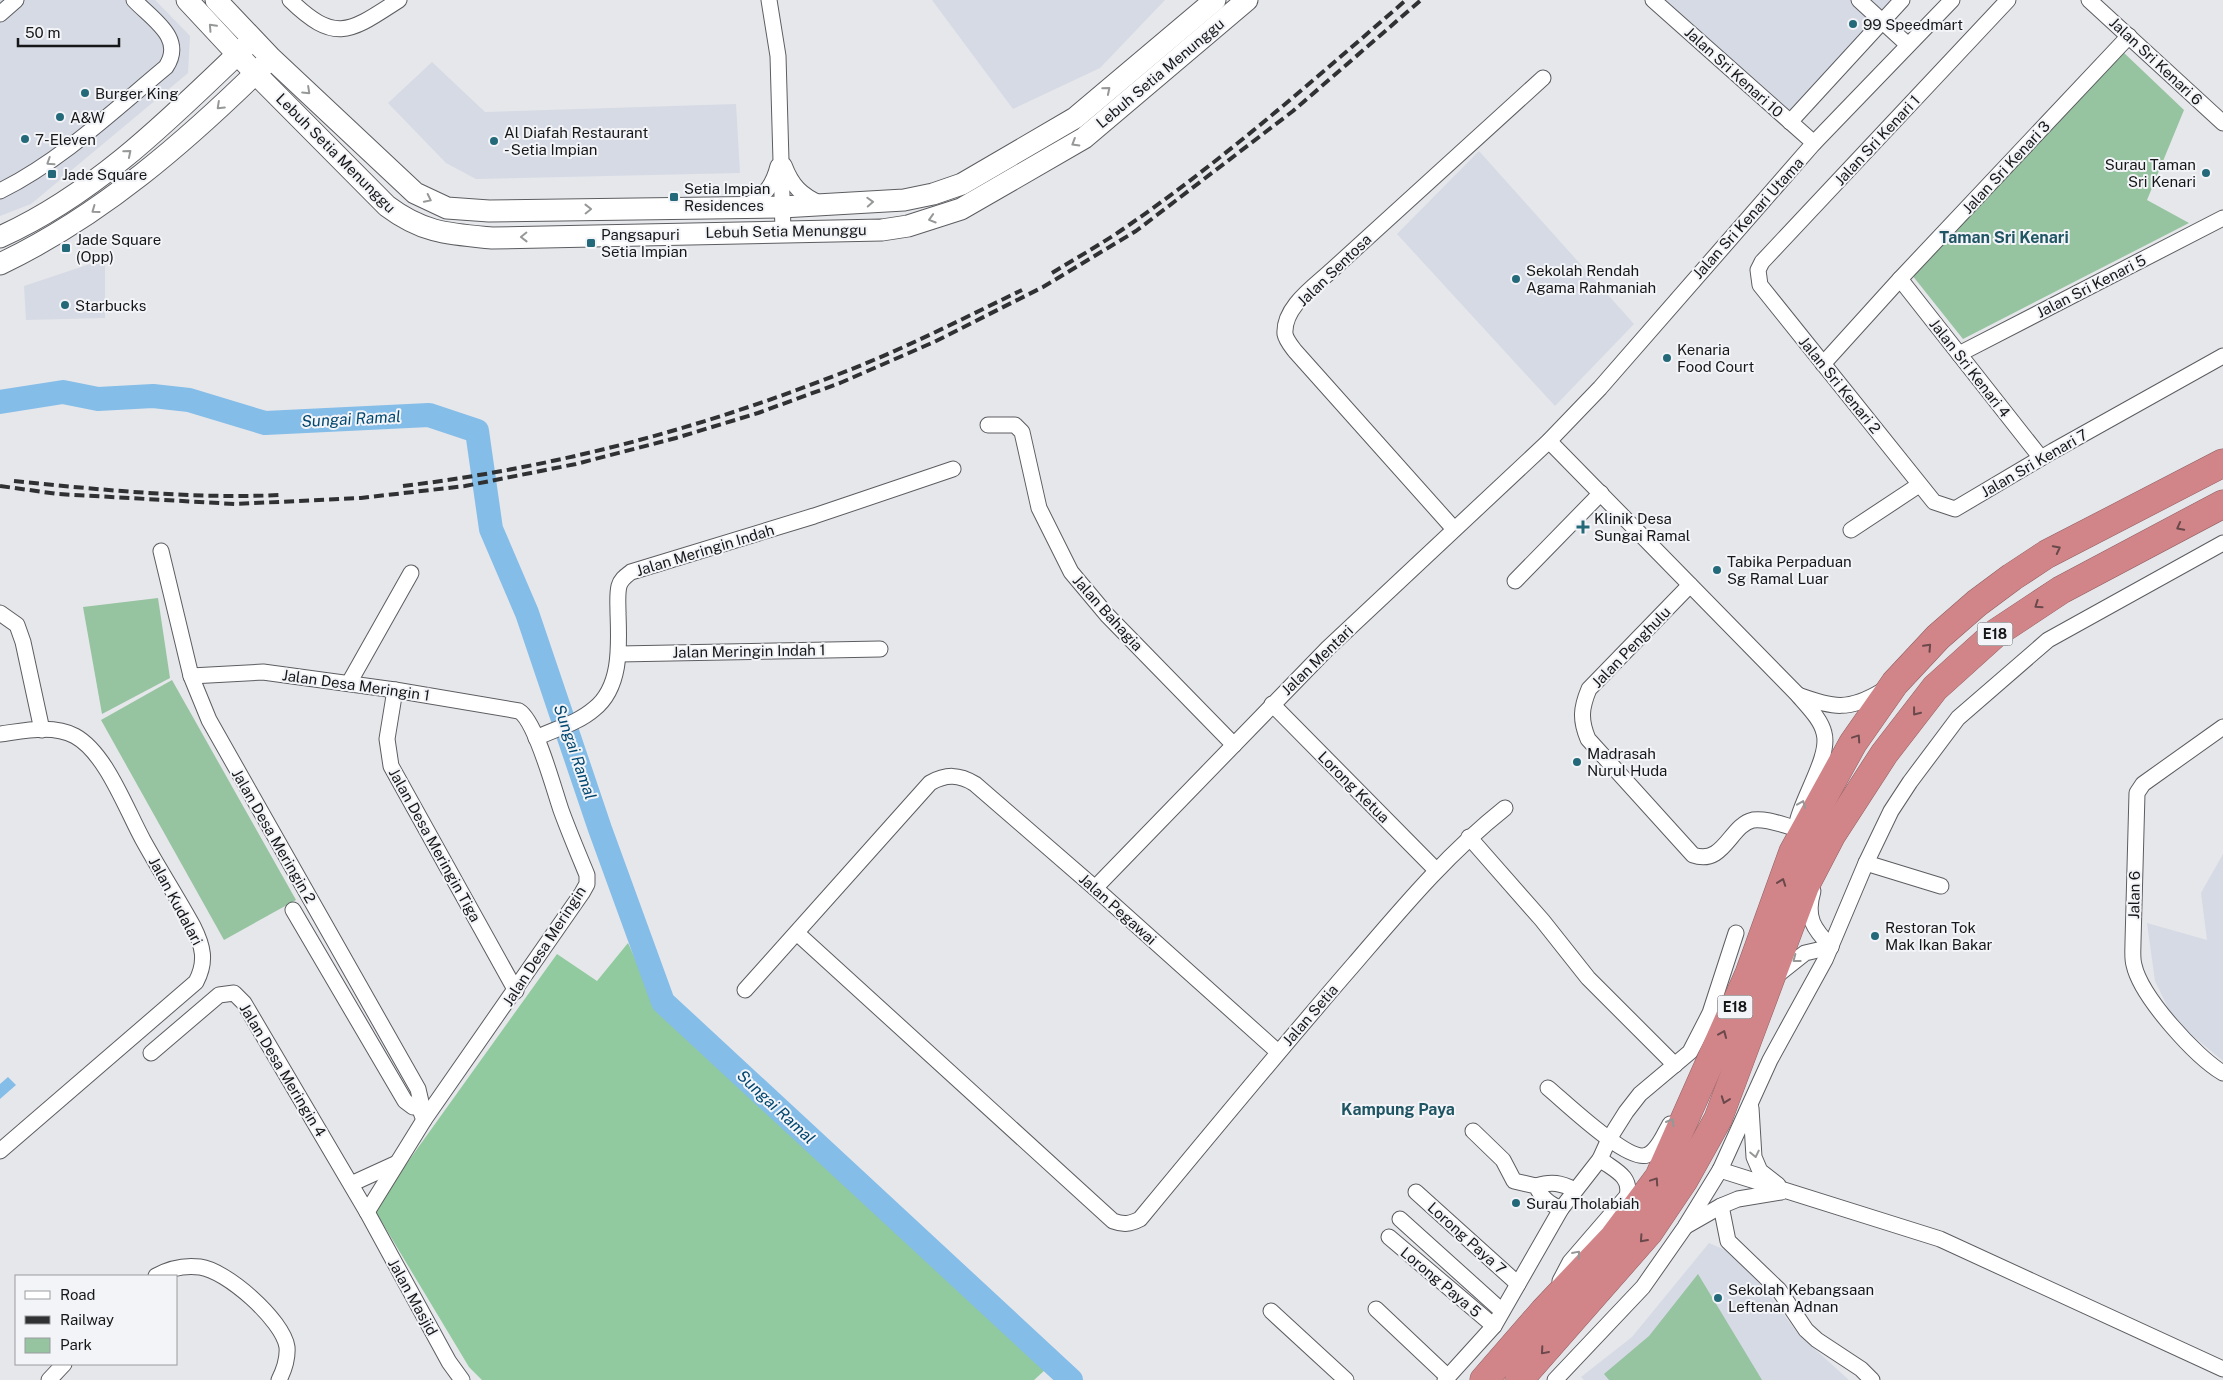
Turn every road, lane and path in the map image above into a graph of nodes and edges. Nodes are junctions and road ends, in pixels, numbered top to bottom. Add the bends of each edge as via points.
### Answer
1 (16, 0) edge
2 (134, 0) edge
3 (187, 0) edge
4 (216, 0) edge
5 (290, 0) edge
6 (399, 0) edge
7 (769, 0) edge
8 (1215, 0) edge
9 (1248, 0) edge
10 (1653, 0) edge
11 (1859, 0) edge
12 (1902, 0) edge
13 (1952, 0) edge
14 (2008, 0) edge
15 (2089, 0) edge
16 (0, 14) edge
17 (1882, 21) junction
18 (2129, 36) junction
19 (253, 39) junction
20 (1908, 45) junction
21 (237, 54) junction
22 (271, 58) junction
23 (255, 73) junction
24 (1543, 78) dead end
25 (1790, 122) junction
26 (2223, 122) edge
27 (1814, 143) junction
28 (781, 157) junction
29 (0, 191) edge
30 (822, 204) junction
31 (744, 207) junction
32 (782, 207) junction
33 (2223, 218) edge
34 (783, 231) junction
35 (0, 237) edge
36 (0, 264) edge
37 (1900, 279) junction
38 (1760, 285) joint
39 (1959, 354) junction
40 (2223, 356) edge
41 (1823, 364) junction
42 (988, 425) dead end
43 (1549, 440) junction
44 (2041, 458) junction
45 (2223, 463) edge
46 (954, 469) dead end
47 (1919, 485) junction
48 (1600, 494) junction
49 (2223, 504) edge
50 (1454, 529) junction
51 (1851, 530) dead end
52 (2223, 543) edge
53 (161, 551) dead end
54 (411, 573) dead end
55 (1515, 581) dead end
56 (1690, 585) junction
57 (0, 613) edge
58 (880, 648) dead end
59 (619, 654) junction
60 (191, 676) junction
61 (349, 683) junction
62 (1895, 683) junction
63 (395, 690) junction
64 (1798, 694) junction
65 (1272, 704) junction
66 (519, 711) joint
67 (2223, 727) edge
68 (42, 730) junction
69 (0, 734) edge
70 (536, 738) junction
71 (1234, 745) junction
72 (1505, 808) dead end
73 (1831, 836) junction
74 (1468, 837) junction
75 (1794, 840) junction
76 (1866, 863) junction
77 (1436, 870) junction
78 (1941, 886) dead end
79 (1095, 888) junction
80 (293, 910) dead end
81 (1736, 933) dead end
82 (798, 934) junction
83 (1831, 948) junction
84 (1768, 983) junction
85 (745, 990) dead end
86 (516, 991) junction
87 (1278, 1052) junction
88 (151, 1053) dead end
89 (1674, 1065) junction
90 (1707, 1072) junction
91 (2223, 1073) edge
92 (1548, 1088) dead end
93 (1751, 1105) junction
94 (421, 1114) junction
95 (1473, 1131) dead end
96 (1609, 1139) junction
97 (0, 1151) edge
98 (1600, 1159) junction
99 (397, 1163) junction
100 (1720, 1170) junction
101 (351, 1184) junction
102 (1536, 1186) junction
103 (1576, 1190) junction
104 (1787, 1191) junction
105 (1416, 1192) dead end
106 (1721, 1206) junction
107 (1561, 1209) junction
108 (367, 1212) junction
109 (1400, 1219) dead end
110 (1685, 1227) junction
111 (1389, 1237) dead end
112 (158, 1275) edge
113 (1518, 1284) junction
114 (1376, 1308) dead end
115 (1271, 1311) dead end
116 (1502, 1311) junction
117 (1544, 1311) junction
118 (1494, 1326) junction
119 (63, 1365) edge
120 (2223, 1369) edge
121 (1446, 1378) edge
122 (49, 1380) edge
123 (279, 1380) edge
124 (462, 1380) edge
125 (1346, 1380) edge
126 (1484, 1380) edge
127 (1519, 1380) edge
128 (1555, 1380) edge
129 (1872, 1380) edge

1 - 16 street
2 -> 29 street via 170,37 174,48 166,67 44,166
21 -> 3 street
4 - 19 street
5 - 6 street via 318,24 332,29 350,28
7 - 28 street via 778,56
30 -> 8 street, Lebuh Setia Menunggu via 904,200 962,184 1075,118
9 -> 34 street, Lebuh Setia Menunggu via 1084,138 961,209 908,226 882,230
10 - 25 street, Jalan Sri Kenari 10
11 - 17 street
12 - 17 street
13 - 20 street, Jalan Sri Kenari Utama
14 - 38 street, Jalan Sri Kenari 1 via 1762,262 1758,270
15 - 18 street, Jalan Sri Kenari 6
17 - 20 street
17 - 25 street
18 - 26 street, Jalan Sri Kenari 6
18 - 37 street, Jalan Sri Kenari 3
19 - 21 street
19 - 22 street, Lebuh Setia Menunggu
20 - 27 street, Jalan Sri Kenari Utama
21 - 23 street, Lebuh Setia Menunggu
35 -> 21 street via 66,199 112,167
22 - 23 street
22 -> 31 street, Lebuh Setia Menunggu via 415,192 447,208 489,211
34 -> 23 street, Lebuh Setia Menunggu via 492,238 430,230 406,220 387,206
23 -> 36 street via 93,212 38,246
24 - 50 street, Jalan Sentosa via 1332,270 1298,302 1287,318 1285,336 1295,351
25 - 27 street, Jalan Sri Kenari 10
27 - 43 street, Jalan Sri Kenari Utama via 1600,388
28 - 30 street via 796,189
28 - 31 street via 776,177 761,199
28 - 32 street
30 - 32 street, Lebuh Setia Menunggu
31 - 32 street, Lebuh Setia Menunggu
32 - 34 street
33 - 39 street, Jalan Sri Kenari 5
37 - 39 street, Jalan Sri Kenari 4
37 - 41 street, Jalan Sri Kenari 3
38 - 41 street, Jalan Sri Kenari 2
39 - 44 street, Jalan Sri Kenari 4
40 - 44 street, Jalan Sri Kenari 7
41 - 47 street, Jalan Sri Kenari 2
42 - 71 street, Jalan Bahagia via 1015,425 1022,432 1039,508 1071,572 1107,615
43 - 48 street
43 - 50 street, Jalan Mentari
44 - 47 street, Jalan Sri Kenari 7 via 1955,509 1934,502
62 -> 45 highway, E18 via 1938,637 2012,577 2047,554
46 - 59 street, Jalan Meringin Indah via 631,572 618,588
47 - 51 street
48 - 55 street
48 - 56 street
49 -> 73 highway, E18 via 2061,590 1996,633 1935,688 1884,754
50 - 65 street, Jalan Mentari
52 - 76 street via 2048,640 2002,677 1958,718 1930,753 1891,811
53 - 60 street, Jalan Desa Meringin 2
54 - 61 street
56 - 64 street
56 - 75 street, Jalan Penghulu via 1590,689 1582,705 1581,723 1588,739 1693,855 1700,858 1710,856 1752,820 1762,820
57 - 68 street via 17,625
58 - 59 street, Jalan Meringin Indah 1
59 - 70 street, Jalan Meringin Indah via 607,693 595,709
60 - 61 street, Jalan Desa Meringin 1 via 263,672
60 - 94 street, Jalan Desa Meringin 2 via 213,728 418,1089
61 - 63 street, Jalan Desa Meringin 1
62 - 64 street via 1865,701 1846,706 1826,704
75 -> 62 highway, E18 via 1853,743
63 - 66 street, Jalan Desa Meringin 1
63 - 86 street, Jalan Desa Meringin Tiga via 387,739 391,766
75 -> 64 street via 1799,812 1823,759 1824,747 1824,734 1817,719
65 - 71 street, Jalan Mentari
65 - 77 street, Lorong Ketua
66 - 70 street, Jalan Desa Meringin via 526,717
67 - 91 street, Jalan 6 via 2143,784 2137,793 2132,942 2134,966 2152,1001 2166,1021
68 - 69 street, Jalan Kudalari
68 - 97 street, Jalan Kudalari via 59,730 74,735 97,756 201,941 204,957 196,982
70 - 86 street, Jalan Desa Meringin via 588,879 582,893
71 - 79 street, Jalan Mentari
72 - 74 street, Jalan Setia
73 - 83 street via 1810,900 1814,929
73 - 84 highway, E18 via 1805,886
74 - 77 street, Jalan Setia
74 - 89 street via 1542,920 1588,978
90 -> 75 highway, E18 via 1749,974
76 - 78 street
76 - 83 street
77 - 87 street, Jalan Setia
79 - 82 street, Jalan Pegawai via 975,784 965,778 940,778 930,783
79 - 87 street, Jalan Pegawai
80 - 94 street, Jalan Desa Meringin 2 via 405,1101
81 - 89 street via 1710,1013 1690,1052
82 - 85 street
82 - 87 street, Jalan Setia via 1113,1221 1122,1225 1140,1220
83 -> 84 street via 1805,953
83 - 93 street via 1782,1037
84 -> 127 highway, E18 via 1718,1119 1703,1149 1650,1232
86 - 94 street, Jalan Desa Meringin
88 - 101 street, Jalan Desa Meringin 4 via 219,995 234,993 244,1003
89 - 96 street via 1640,1094
96 -> 90 street via 1637,1156 1647,1155 1657,1146 1678,1110
117 -> 90 highway, E18 via 1614,1237 1659,1177
92 - 96 street
93 - 100 street
93 -> 104 street via 1754,1157 1760,1171
94 - 99 street, Jalan Desa Meringin
95 - 102 street via 1503,1160 1514,1181
96 - 98 street
98 - 103 street
117 -> 98 street via 1570,1262 1627,1196 1627,1179
99 - 101 street
99 - 108 street, Jalan Desa Meringin
100 - 104 street
100 - 110 street
101 - 108 street, Jalan Desa Meringin 4
102 - 103 street via 1561,1183
102 - 107 street via 1541,1196
103 - 107 street
104 - 106 street via 1756,1195
104 - 120 street via 1940,1239
105 - 113 street, Lorong Paya 7
106 - 110 street
106 - 129 street via 1728,1241 1779,1290 1806,1330
107 - 113 street
108 - 124 street, Jalan Masjid
109 - 116 street
110 - 128 street via 1643,1287
111 - 118 street, Lorong Paya 5
112 - 123 street via 168,1269 201,1267 218,1272 242,1291 281,1330 287,1347 286,1364
113 - 116 street
114 - 121 street
115 - 125 street
116 - 118 street
117 - 126 highway, E18
118 - 121 street
119 - 122 street

